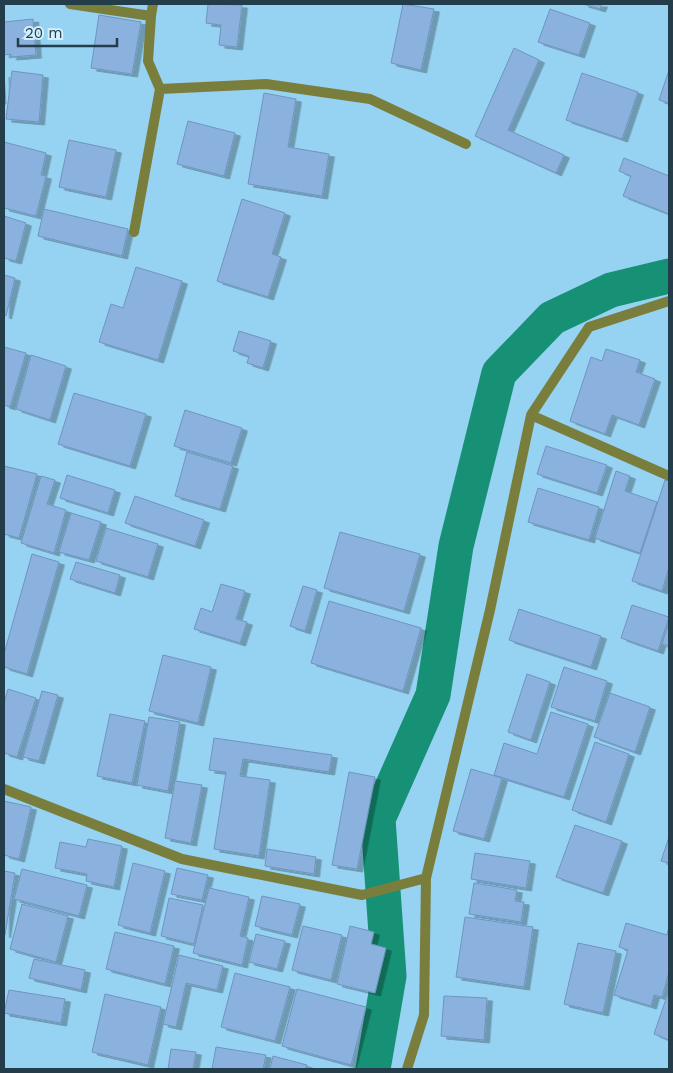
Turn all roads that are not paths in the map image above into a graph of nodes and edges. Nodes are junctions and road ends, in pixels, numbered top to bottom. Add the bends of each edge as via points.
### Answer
1 (70, 4) edge
2 (153, 4) edge
3 (151, 16) junction
4 (160, 89) junction
5 (466, 144) dead end
6 (134, 232) dead end
7 (669, 301) edge
8 (531, 415) junction
9 (669, 476) edge
10 (4, 789) edge
11 (426, 878) junction
12 (407, 1069) edge

1 - 3 street
2 - 3 street
3 - 4 street via 148,62
4 - 5 street via 266,84 370,99
4 - 6 street
7 - 8 street via 588,327
8 - 9 street
8 - 11 street via 490,610
10 - 11 street via 182,859 362,895
11 - 12 street via 424,1015

